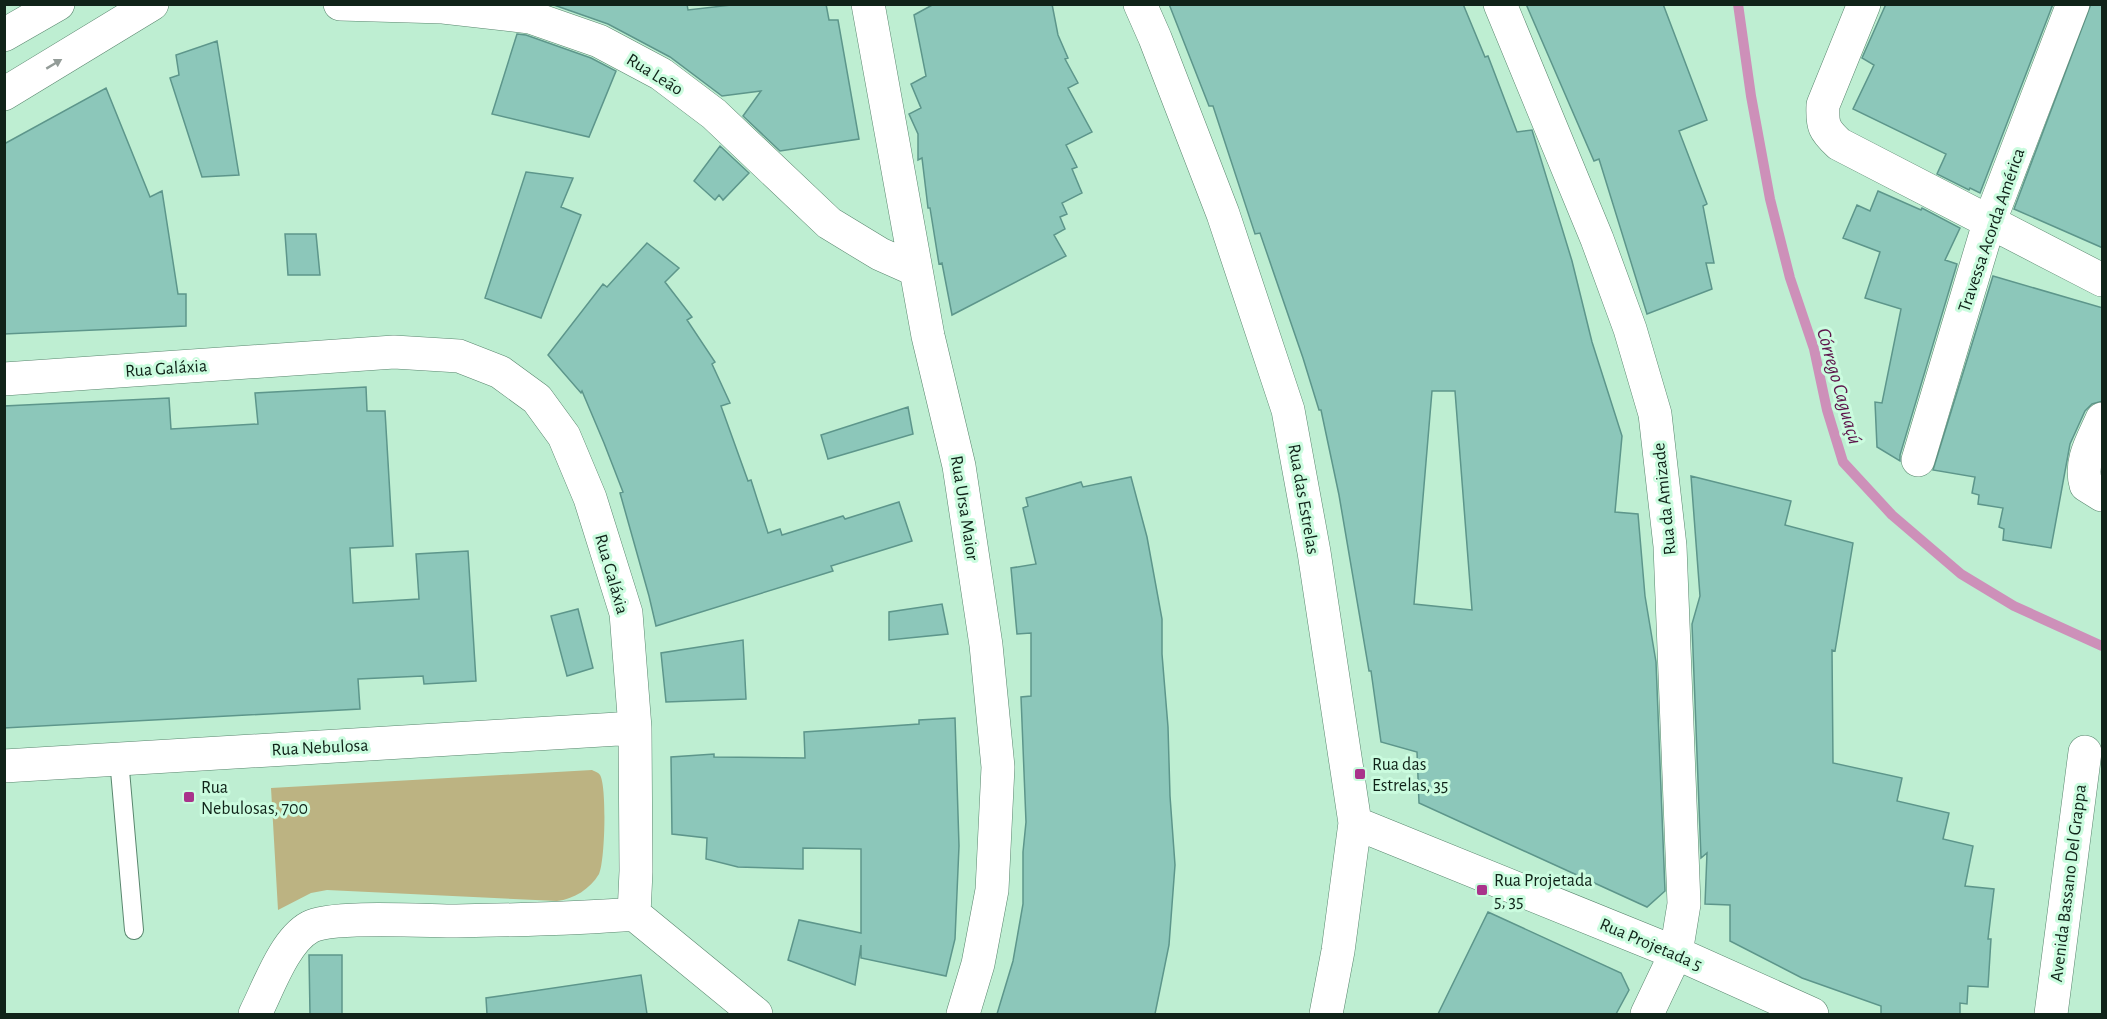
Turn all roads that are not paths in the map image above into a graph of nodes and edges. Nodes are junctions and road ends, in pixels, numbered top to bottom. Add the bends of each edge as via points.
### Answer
1 (58, 4) edge
2 (152, 4) edge
3 (340, 4) edge
4 (868, 4) edge
5 (1140, 4) edge
6 (1500, 4) edge
7 (1864, 4) edge
8 (2073, 4) edge
9 (4, 35) edge
10 (4, 94) edge
11 (1989, 223) junction
12 (916, 270) junction
13 (2103, 280) edge
14 (4, 379) edge
15 (2103, 419) edge
16 (1918, 460) dead end
17 (2103, 495) edge
18 (635, 728) junction
19 (2085, 752) dead end
20 (119, 759) junction
21 (4, 766) edge
22 (1355, 823) junction
23 (634, 914) junction
24 (134, 930) dead end
25 (1676, 954) junction
26 (255, 1014) edge
27 (756, 1014) edge
28 (963, 1014) edge
29 (1326, 1014) edge
30 (1647, 1014) edge
31 (1812, 1014) edge
32 (2051, 1014) edge

1 - 9 street
10 -> 2 street
3 - 12 street, Rua Leão via 443,7 530,17 599,40 661,74 714,114 829,223 880,254
4 - 12 street, Rua Ursa Maior
5 - 22 street, Rua das Estrelas via 1223,214 1288,410
6 - 25 street, Rua da Amizade via 1597,239 1630,328 1655,414 1670,546 1684,904
7 - 11 street via 1823,105 1822,123 1827,133 1839,144
8 - 11 street, Travessa Acorda América
11 - 13 street
11 - 16 street, Travessa Acorda América
12 - 28 street, Rua Ursa Maior via 960,466 986,645 998,767 992,890 978,964
14 - 18 street, Rua Galáxia via 394,352 459,356 500,372 537,399 564,436 590,498 626,614
15 - 17 street via 2085,457 2083,475 2086,485
18 - 20 street, Rua Nebulosa
18 - 23 street, Rua Galáxia
19 - 32 street, Avenida Bassano Del Grappa
20 - 21 street, Rua Nebulosa
20 - 24 lane
22 - 25 street, Rua Projetada 5
22 - 29 street, Rua das Estrelas
23 - 26 street via 334,921 311,926 290,945
23 - 27 street
25 - 30 street, Rua da Amizade
25 - 31 street, Rua Projetada 5

